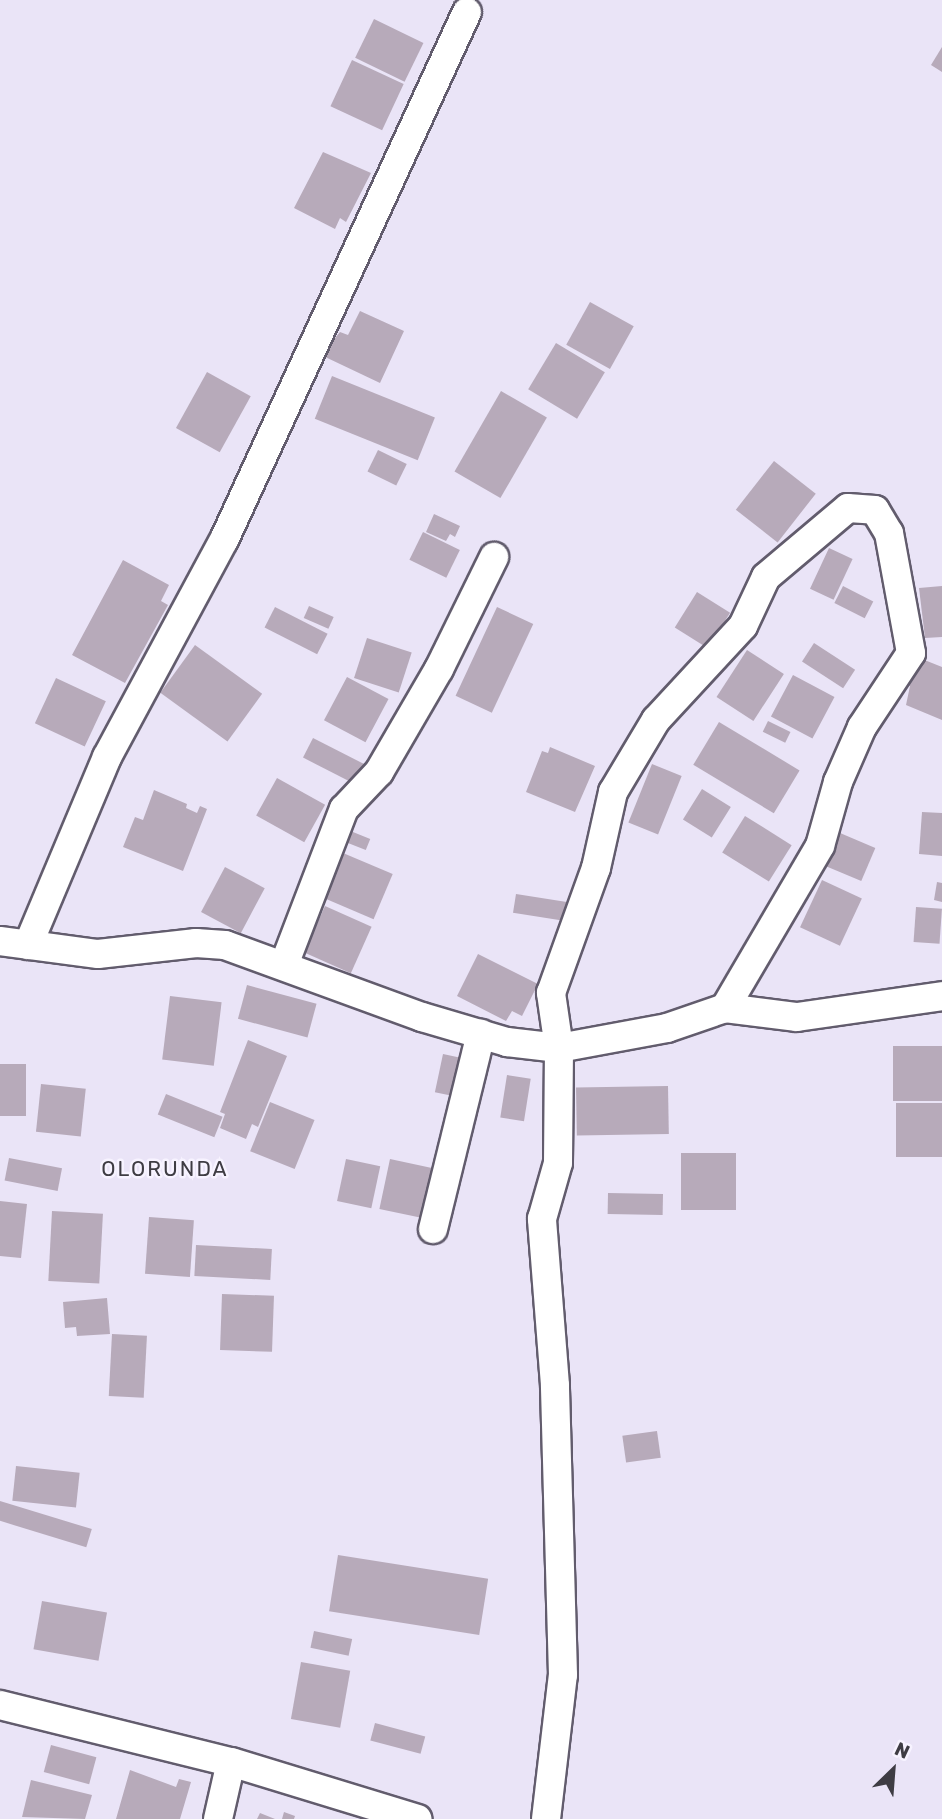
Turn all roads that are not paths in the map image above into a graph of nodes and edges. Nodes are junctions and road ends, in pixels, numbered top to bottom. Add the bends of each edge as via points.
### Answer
1 (467, 12) dead end
2 (494, 557) dead end
3 (0, 941) edge
4 (28, 945) junction
5 (284, 965) junction
6 (942, 996) edge
7 (725, 1008) junction
8 (481, 1034) junction
9 (559, 1048) junction
10 (433, 1229) dead end
11 (0, 1705) edge
12 (231, 1762) junction
13 (218, 1819) edge
14 (417, 1819) edge
15 (546, 1819) edge

1 - 4 street via 224,540 107,757
2 - 5 street via 439,669 379,772 344,809
3 - 4 street
4 - 5 street via 98,954 206,944
5 - 8 street
6 - 7 street via 797,1017
7 - 9 street via 667,1028
7 - 9 street via 820,846 838,782 862,727 911,653 888,533 875,510 848,508 766,577 743,626 656,720 613,792 596,868 551,993
8 - 9 street
8 - 10 street
9 - 15 street via 558,1163 542,1219 556,1399 564,1675
11 - 12 street
12 - 13 street
12 - 14 street

